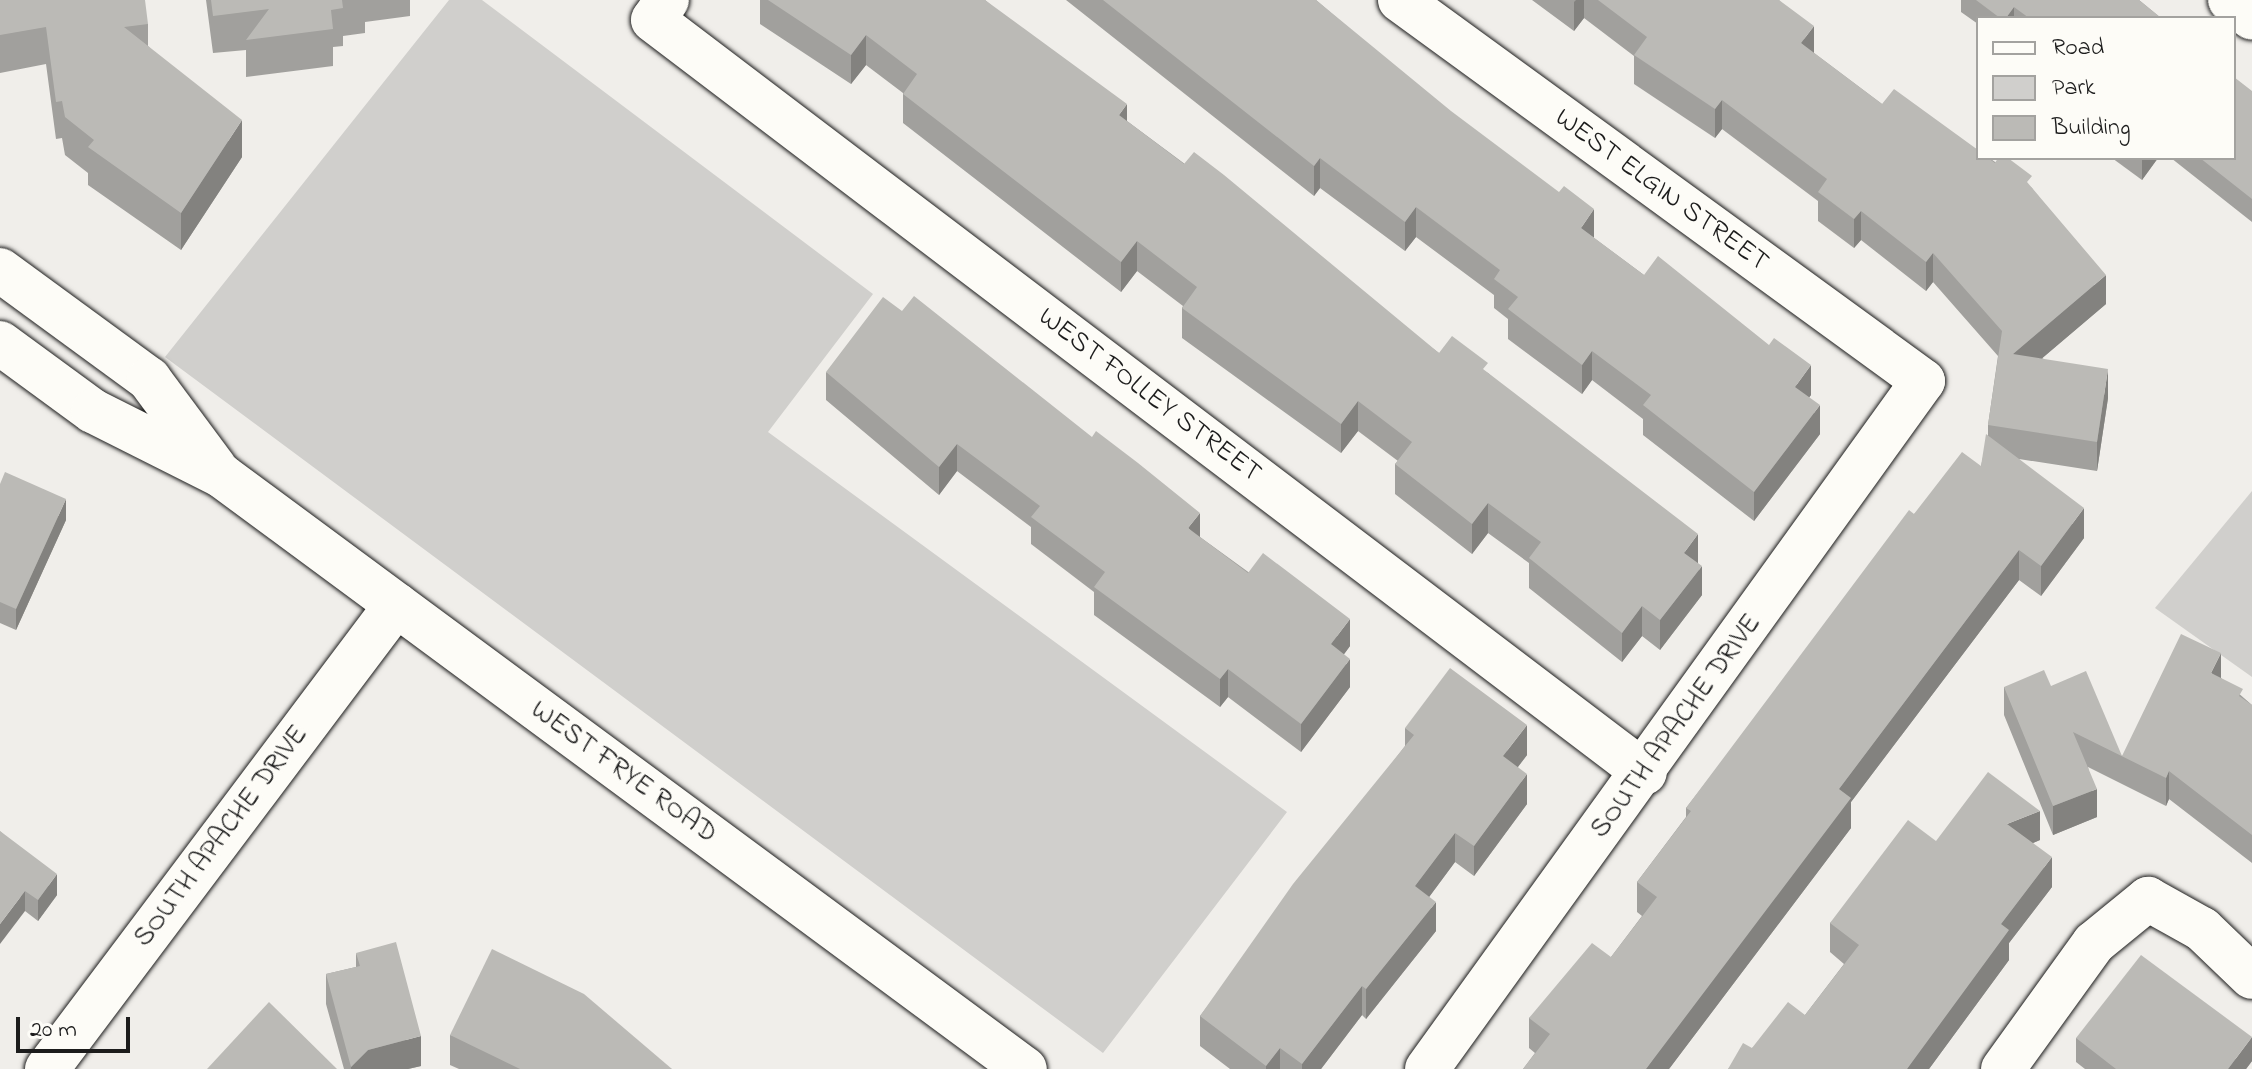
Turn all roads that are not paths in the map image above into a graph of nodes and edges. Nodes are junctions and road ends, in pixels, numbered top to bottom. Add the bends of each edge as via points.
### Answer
1 (1400, 0) edge
2 (2230, 0) edge
3 (660, 10) edge
4 (2252, 18) edge
5 (0, 270) edge
6 (0, 343) edge
7 (1923, 381) joint
8 (222, 476) junction
9 (396, 605) junction
10 (1645, 773) junction
11 (2252, 977) edge
12 (47, 1069) edge
13 (1025, 1069) edge
14 (1427, 1069) edge
15 (2003, 1069) edge

1 - 7 street, WEST ELGIN STREET
2 - 4 street
3 - 10 street, WEST FOLLEY STREET
5 - 8 street, WEST FRYE ROAD via 149,379
6 - 8 street, WEST FRYE ROAD via 93,411
7 - 10 street, SOUTH APACHE DRIVE
8 - 9 street, WEST FRYE ROAD
9 - 12 street, SOUTH APACHE DRIVE
9 - 13 street, WEST FRYE ROAD
10 - 14 street, SOUTH APACHE DRIVE
11 - 15 street via 2202,929 2148,899 2094,943

